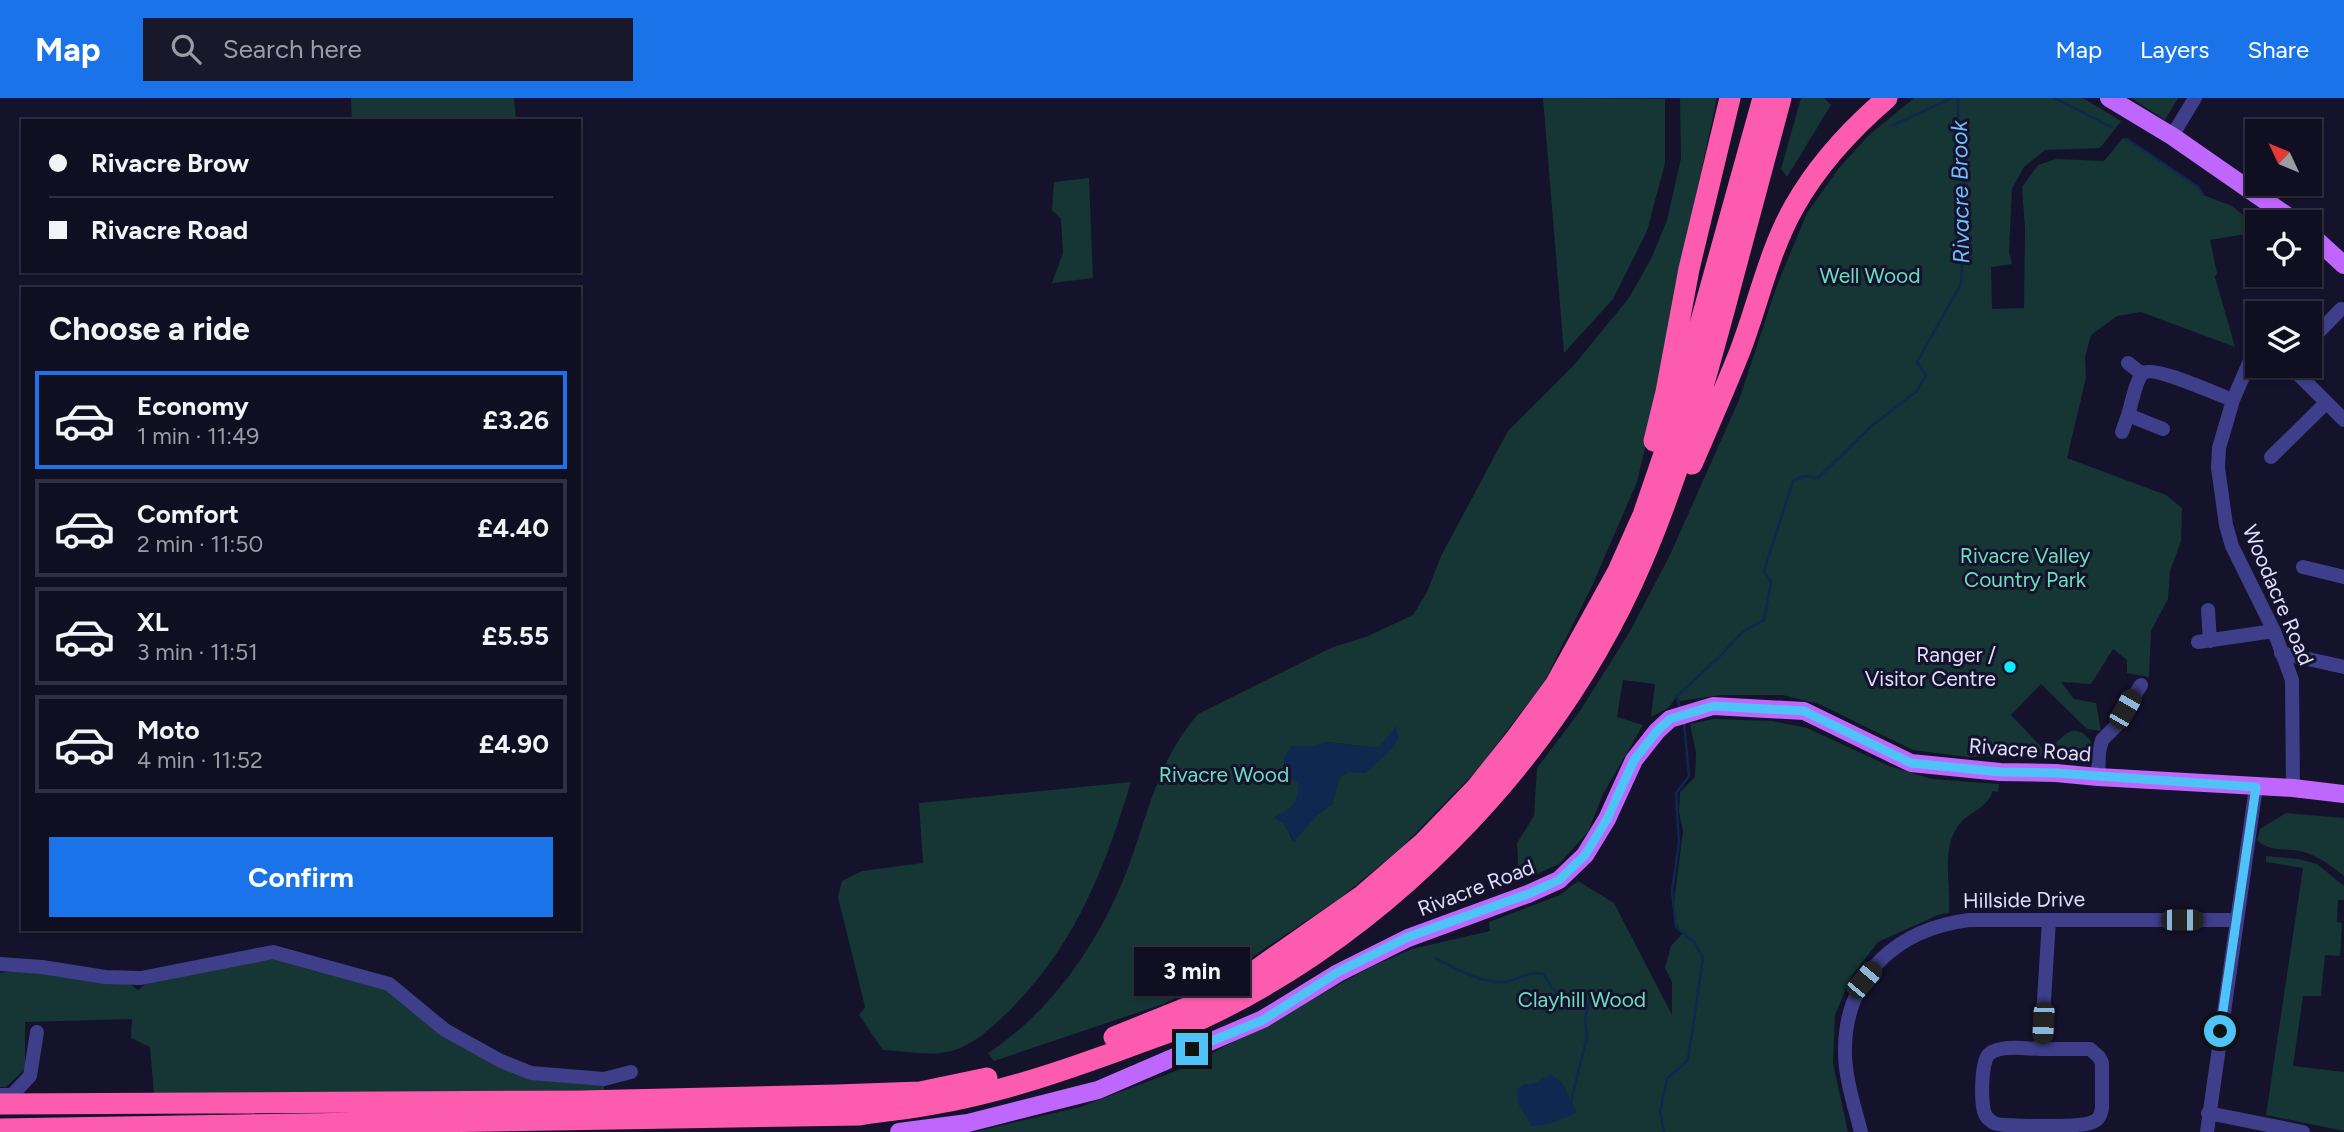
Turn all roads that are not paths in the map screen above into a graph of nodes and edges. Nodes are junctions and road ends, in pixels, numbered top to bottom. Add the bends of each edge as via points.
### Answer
1 (1730, 98) edge
2 (1763, 98) edge
3 (1781, 98) edge
4 (1887, 98) edge
5 (2109, 98) edge
6 (2195, 98) edge
7 (2172, 136) junction
8 (2279, 210) edge
9 (2322, 245) edge
10 (2344, 265) edge
11 (2341, 309) dead end
12 (2322, 329) edge
13 (2128, 363) dead end
14 (2245, 372) edge
15 (2142, 374) junction
16 (2302, 378) edge
17 (2233, 400) junction
18 (2326, 403) junction
19 (2128, 415) junction
20 (2344, 419) edge
21 (2163, 429) dead end
22 (2122, 432) dead end
23 (2271, 457) dead end
24 (2304, 568) dead end
25 (1625, 577) junction
26 (2344, 577) edge
27 (2208, 610) dead end
28 (2274, 631) junction
29 (2281, 653) junction
30 (2344, 667) edge
31 (2141, 685) dead end
32 (2098, 777) junction
33 (2256, 787) junction
34 (2293, 788) junction
35 (2344, 794) edge
36 (2049, 920) junction
37 (2236, 920) junction
38 (0, 964) edge
39 (37, 1032) dead end
40 (2041, 1049) junction
41 (631, 1072) dead end
42 (0, 1095) edge
43 (0, 1104) edge
44 (2208, 1113) junction
45 (0, 1129) edge
46 (899, 1132) edge
47 (1861, 1132) edge
48 (2207, 1132) edge
49 (2303, 1132) edge

1 - 25 highway
2 - 25 highway
3 - 25 highway via 1703,392 1657,527
4 - 25 highway via 1834,149 1794,206 1740,352 1666,525
5 - 7 main road
6 - 7 street
7 - 8 main road
9 - 10 main road
11 - 12 street
13 - 15 street
14 - 17 street, Woodacre Road
15 - 17 street via 2153,371
15 - 19 street
16 - 18 street
17 - 28 street, Woodacre Road via 2218,468 2224,512 2232,546
18 - 20 street
18 - 23 street
19 - 21 street
19 - 22 street
24 - 26 street
25 - 43 highway via 1555,685 1476,788 1363,895 1252,973 1191,1006 1074,1052 1009,1073 920,1092 580,1101
25 - 45 highway via 1595,655 1540,737 1507,780 1406,884 1354,926 1249,994 1196,1021 1074,1068 936,1104 860,1115
27 - 28 street via 2204,642
28 - 29 street, Woodacre Road
29 - 30 street
29 - 34 street, Woodacre Road via 2292,680
31 - 32 street via 2102,740
32 - 33 main road, Rivacre Road
32 - 46 main road, Rivacre Road via 1911,763 1804,711 1713,706 1670,719 1657,731 1634,760 1585,855 1559,880 1408,937 1338,972 1263,1020 1098,1090 968,1123
33 - 34 main road, Rivacre Road
33 - 37 street
34 - 35 main road, Rivacre Road
36 - 37 street, Hillside Drive
36 - 40 street
36 - 47 street, Hillside Drive via 1949,923 1916,934 1884,955 1864,980 1847,1025 1847,1071
37 - 44 street
38 - 41 street via 141,978 272,952 389,984 445,1030 531,1073 604,1080
39 - 42 street via 30,1076 12,1095
40 - 40 street via 1989,1054 1983,1065 1985,1116 1997,1125 2083,1125 2097,1119 2102,1108 2099,1057 2090,1049
44 - 48 street
44 - 49 street

